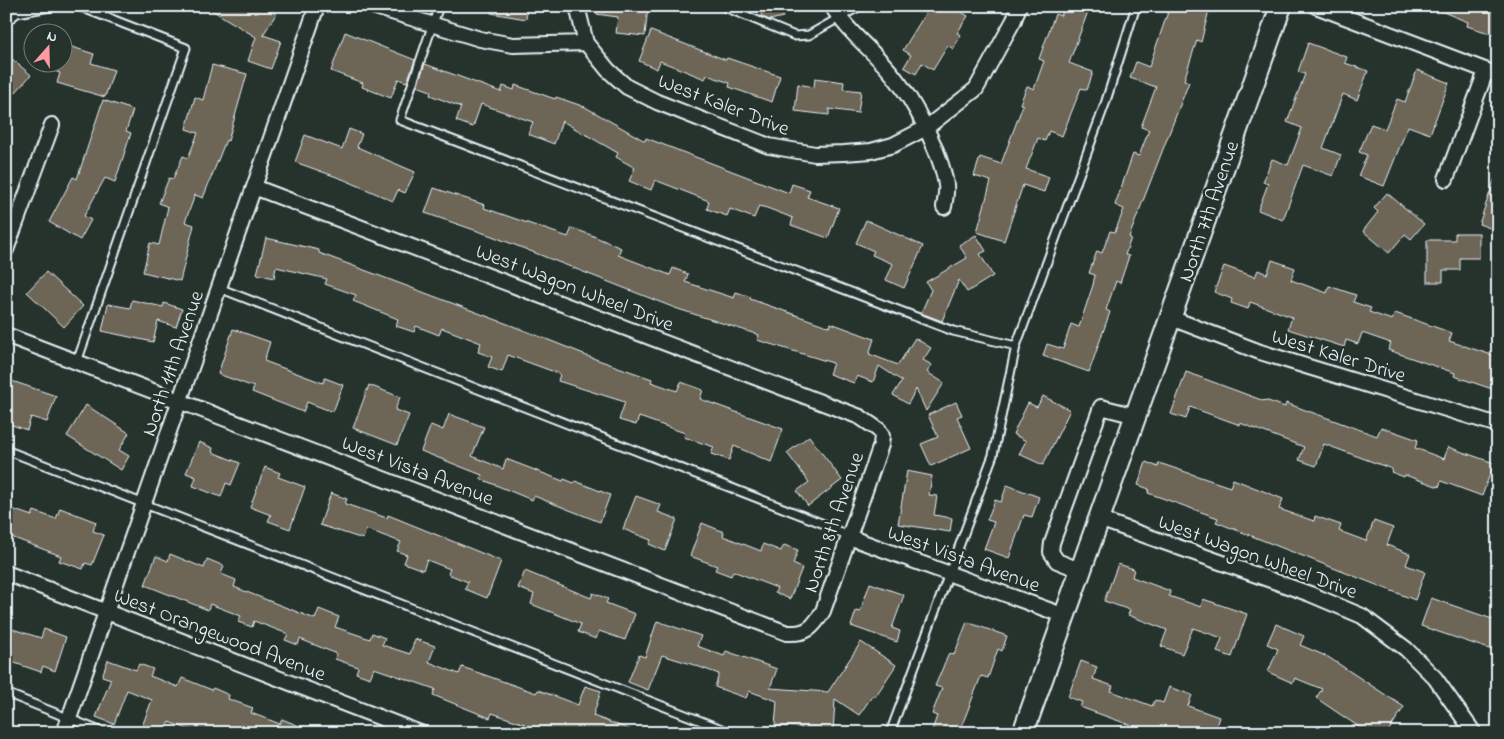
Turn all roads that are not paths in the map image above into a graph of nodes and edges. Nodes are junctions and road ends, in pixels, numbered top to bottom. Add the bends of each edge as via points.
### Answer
1 (55, 6) edge
2 (78, 6) edge
3 (318, 6) edge
4 (372, 6) edge
5 (440, 6) edge
6 (577, 6) edge
7 (722, 6) edge
8 (860, 6) edge
9 (1019, 6) edge
10 (1136, 6) edge
11 (1281, 6) edge
12 (1316, 6) edge
13 (836, 12) edge
14 (6, 22) edge
15 (433, 26) junction
16 (586, 43) junction
17 (1492, 73) edge
18 (52, 125) dead end
19 (926, 128) junction
20 (1446, 179) dead end
21 (254, 187) junction
22 (944, 207) dead end
23 (6, 250) edge
24 (219, 288) junction
25 (1171, 318) junction
26 (6, 335) edge
27 (1016, 346) junction
28 (77, 362) junction
29 (179, 401) junction
30 (1136, 416) junction
31 (1498, 425) edge
32 (879, 430) joint
33 (6, 450) edge
34 (144, 503) junction
35 (1100, 519) junction
36 (850, 536) junction
37 (1082, 571) junction
38 (6, 573) edge
39 (949, 573) junction
40 (106, 612) junction
41 (1066, 616) junction
42 (814, 626) joint
43 (6, 693) edge
44 (69, 719) junction
45 (1024, 732) edge
46 (64, 733) edge
47 (105, 733) edge
48 (420, 733) edge
49 (732, 733) edge
50 (890, 733) edge
51 (1474, 733) edge

1 - 14 lane via 17,13
2 - 28 lane via 186,48
3 - 21 street, North 11th Avenue
4 - 15 street
5 - 15 lane
6 - 16 street
7 - 13 lane via 795,36 809,35
8 - 13 lane
9 - 19 street, West Kaler Drive via 976,89
10 - 27 lane via 1105,104
11 - 25 main road, North 7th Avenue
12 - 17 street
13 - 19 street via 894,76
15 - 16 street via 513,45
15 - 27 lane via 400,120 953,331
16 - 19 street, West Kaler Drive via 627,88 769,146 815,154 871,151 893,145
17 - 20 street
18 - 23 street
19 - 22 street via 943,170 946,187
21 - 24 street, North 11th Avenue
21 - 32 street, West Wagon Wheel Drive via 860,417
24 - 29 street, North 11th Avenue
24 - 36 lane
25 - 30 main road, North 7th Avenue
25 - 31 street, West Kaler Drive via 1260,352
26 - 28 street, West Vista Avenue
27 - 39 lane via 992,455
28 - 29 street, West Vista Avenue
29 - 34 street, North 11th Avenue
29 - 42 street, West Vista Avenue via 787,633 802,633
30 - 35 main road, North 7th Avenue
30 - 37 street via 1101,407 1052,543 1051,552 1057,560
32 - 36 street, North 8th Avenue via 881,445
33 - 34 lane
34 - 40 street, North 11th Avenue
34 - 49 lane
35 - 37 main road, North 7th Avenue
35 - 51 street, West Wagon Wheel Drive via 1310,594 1362,616 1406,649 1435,678
36 - 39 street, West Vista Avenue
36 - 42 street, North 8th Avenue via 823,611
37 - 41 main road, North 7th Avenue
38 - 40 street, West Orangewood Avenue
39 - 41 street, West Vista Avenue
39 - 50 lane
40 - 44 street, North 11th Avenue
40 - 48 street, West Orangewood Avenue
41 - 45 main road, North 7th Avenue
43 - 44 lane
44 - 46 street, North 11th Avenue
44 - 47 lane

